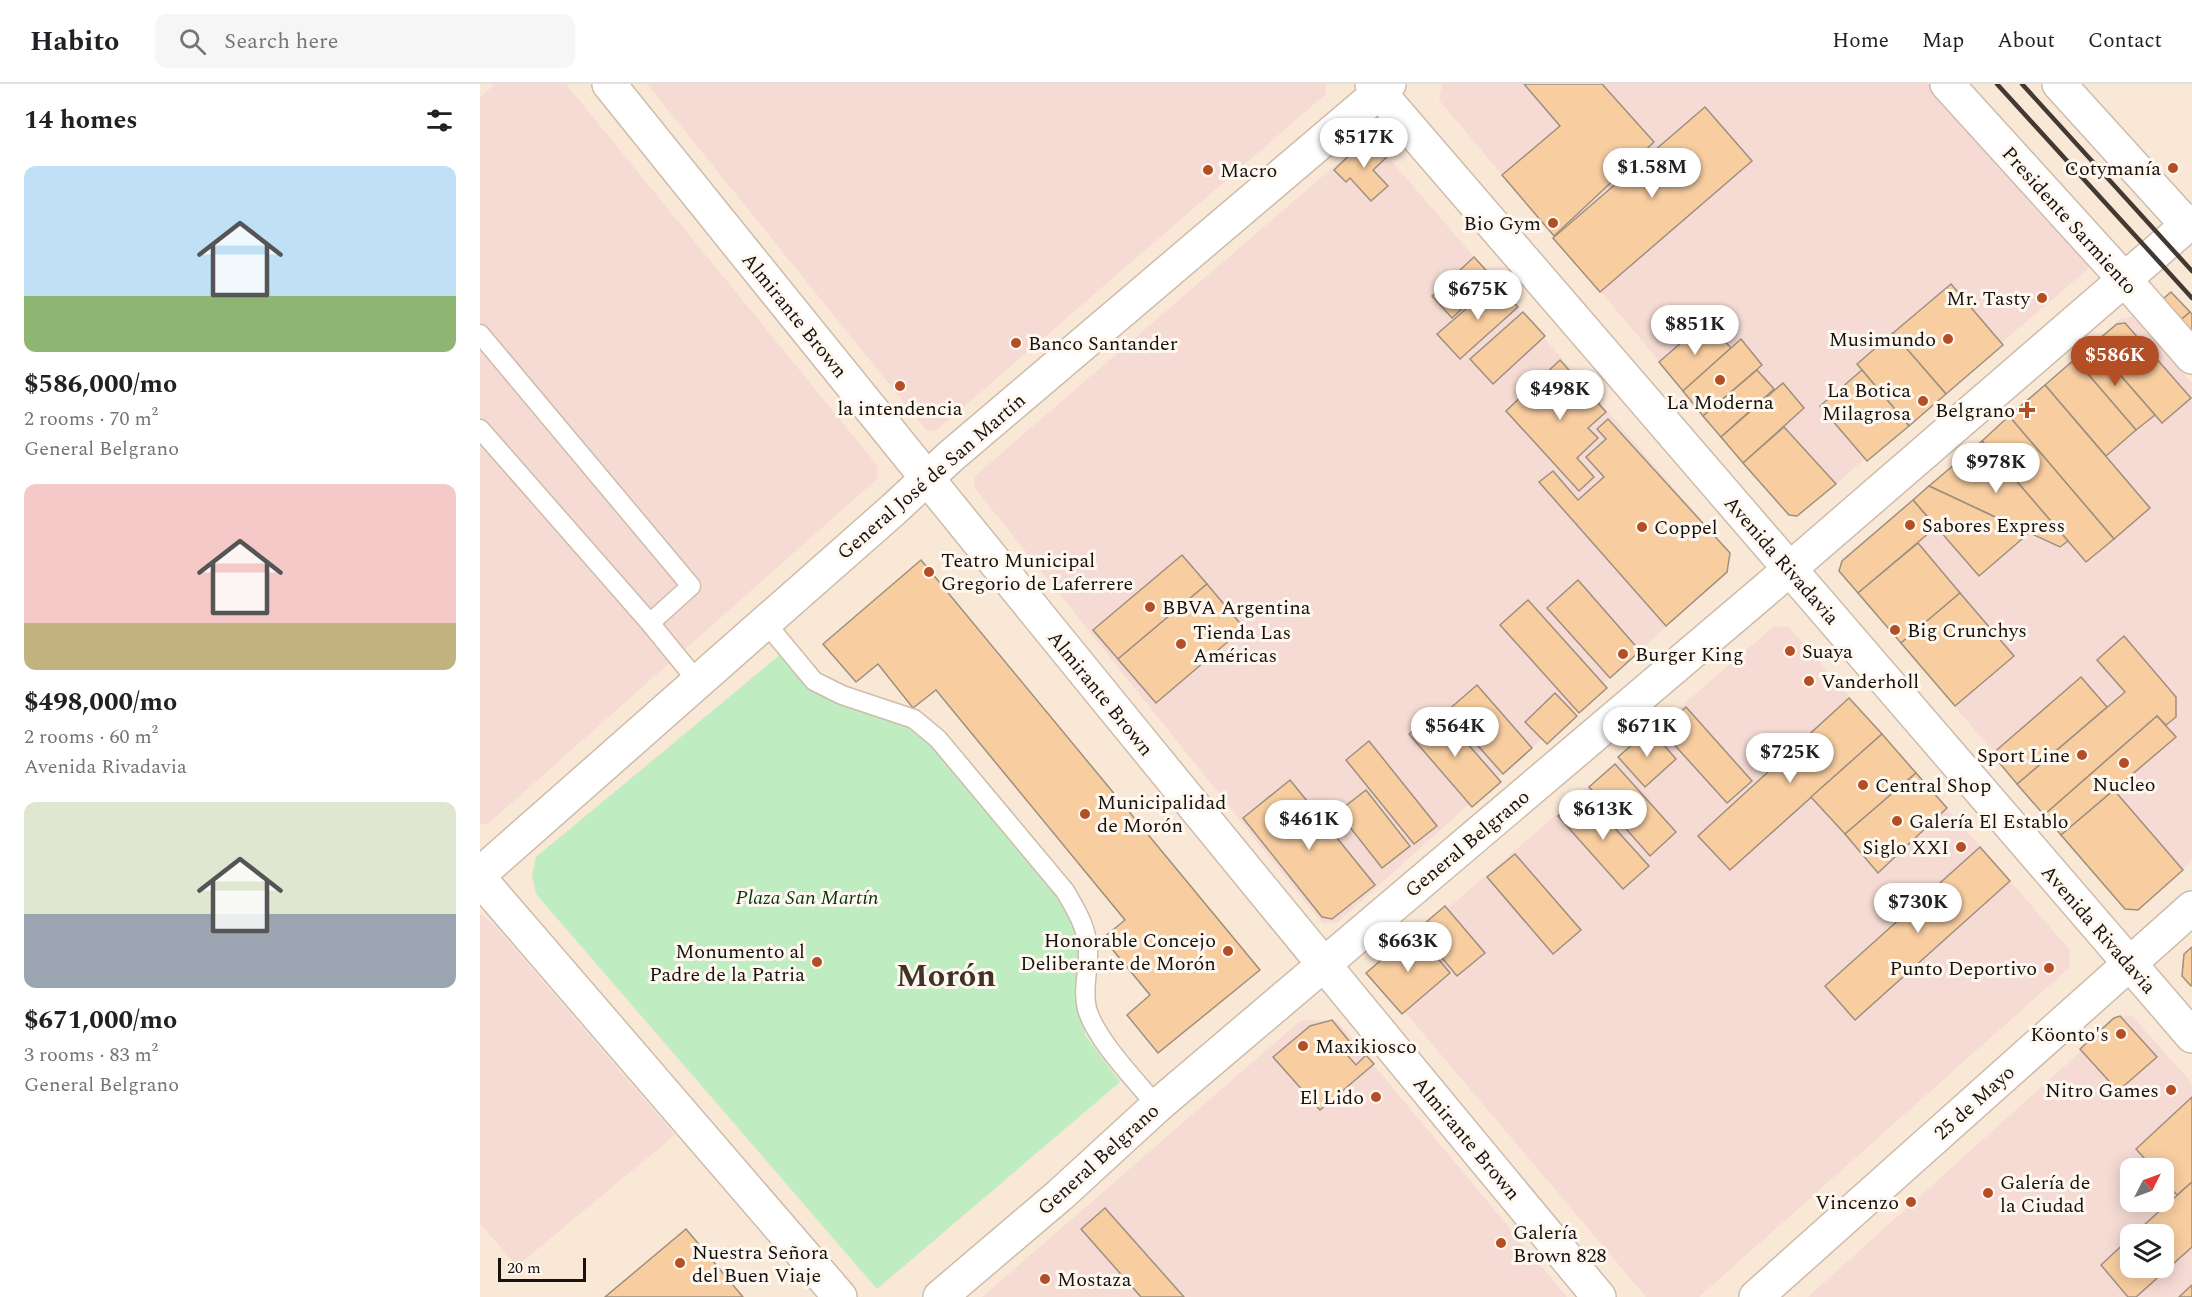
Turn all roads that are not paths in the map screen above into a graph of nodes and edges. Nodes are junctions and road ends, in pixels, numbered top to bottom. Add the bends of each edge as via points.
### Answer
1 (609, 84) edge
2 (1947, 84) edge
3 (2058, 84) edge
4 (1380, 87) edge
5 (2190, 223) edge
6 (2125, 280) junction
7 (480, 334) edge
8 (2192, 357) edge
9 (480, 429) edge
10 (927, 478) junction
11 (1789, 570) junction
12 (765, 622) junction
13 (650, 623) junction
14 (698, 682) junction
15 (480, 874) edge
16 (480, 879) edge
17 (2192, 908) edge
18 (2129, 964) junction
19 (1323, 965) junction
20 (2192, 1036) edge
21 (1157, 1106) junction
22 (840, 1297) edge
23 (940, 1297) edge
24 (1599, 1297) edge
25 (1756, 1297) edge

1 - 10 street, Almirante Brown
2 - 6 street, Presidente Sarmiento
3 - 5 street
4 - 10 street, General José de San Martín
4 - 11 street, Avenida Rivadavia
5 - 6 street, General Belgrano
6 - 8 street, Presidente Sarmiento
6 - 11 street, General Belgrano
7 - 13 lane via 691,586
9 - 13 lane
10 - 12 street, General José de San Martín
10 - 19 street, Almirante Brown
11 - 18 street, Avenida Rivadavia
11 - 19 street, General Belgrano
12 - 14 street, General José de San Martín
12 - 21 lane via 814,681 842,695 914,719 938,739 1065,891 1082,919 1088,950 1087,1009 1100,1036
13 - 14 lane
14 - 15 street, General José de San Martín
16 - 22 street
17 - 18 street, 25 de Mayo
18 - 20 street, Avenida Rivadavia
18 - 25 street, 25 de Mayo
19 - 21 street, General Belgrano
19 - 24 street, Almirante Brown
21 - 23 street, General Belgrano

